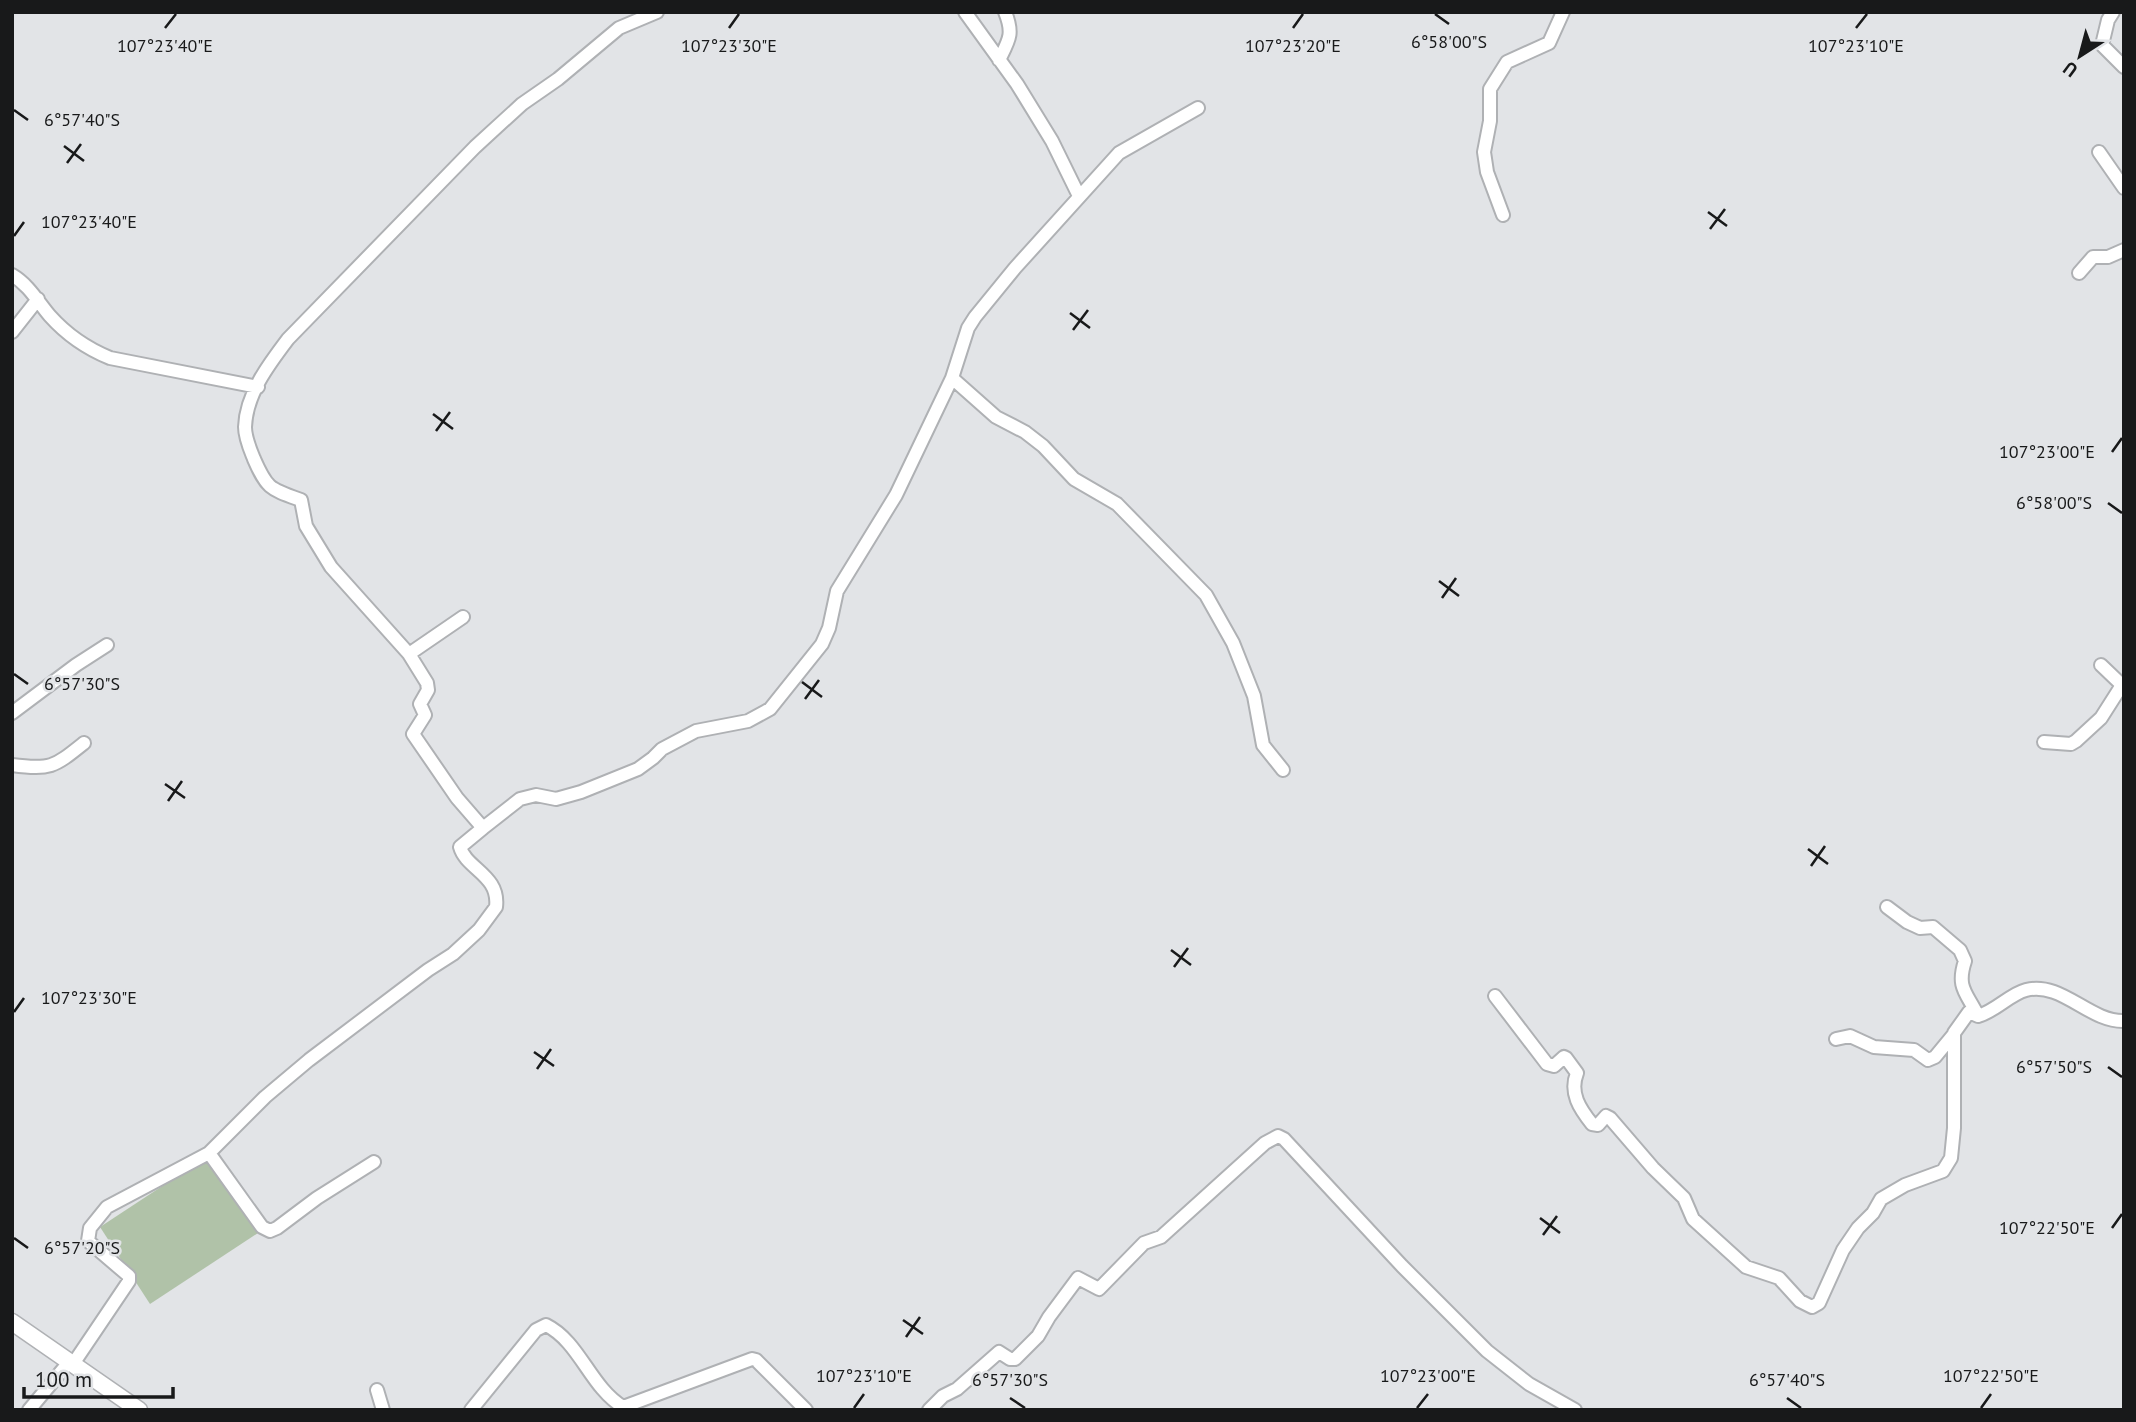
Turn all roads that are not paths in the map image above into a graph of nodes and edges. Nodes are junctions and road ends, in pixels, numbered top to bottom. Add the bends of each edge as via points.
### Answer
1 (657, 12) edge
2 (965, 12) edge
3 (1005, 12) edge
4 (1563, 12) edge
5 (2113, 12) edge
6 (999, 60) junction
7 (2124, 67) edge
8 (1198, 108) dead end
9 (2099, 152) dead end
10 (2124, 188) edge
11 (1079, 196) junction
12 (1503, 215) dead end
13 (2124, 250) edge
14 (2079, 273) dead end
15 (12, 275) edge
16 (38, 299) junction
17 (12, 332) edge
18 (952, 378) junction
19 (257, 387) junction
20 (463, 617) dead end
21 (107, 645) dead end
22 (408, 654) junction
23 (2101, 665) dead end
24 (2123, 686) edge
25 (12, 713) edge
26 (2044, 742) dead end
27 (84, 743) dead end
28 (12, 765) edge
29 (1283, 770) dead end
30 (483, 828) junction
31 (1887, 907) dead end
32 (1495, 996) dead end
33 (1978, 1016) junction
34 (2124, 1021) edge
35 (1954, 1033) junction
36 (1836, 1039) dead end
37 (209, 1153) junction
38 (374, 1162) dead end
39 (12, 1321) edge
40 (71, 1363) junction
41 (377, 1390) dead end
42 (137, 1409) edge
43 (29, 1410) edge
44 (383, 1410) edge
45 (471, 1410) edge
46 (806, 1410) edge
47 (929, 1410) edge
48 (1575, 1410) edge

1 - 19 street via 619,28 475,147 288,339
2 - 6 street
3 - 6 street via 1010,37
4 - 12 street via 1549,43 1507,62 1490,89 1484,152
5 - 7 street via 2102,45
6 - 11 street via 1052,141
8 - 11 street via 1119,153
9 - 10 street
11 - 18 street via 975,317
13 - 14 street via 2094,257
15 - 16 street
16 - 17 street
16 - 19 street via 69,334 110,358
18 - 29 street via 996,416 1044,446 1074,479 1117,505 1206,595 1250,685 1261,740
18 - 30 street via 890,506 836,591 822,644 770,709 748,721 696,732 662,749 638,769 580,792 556,799 536,795 520,799
19 - 22 street via 245,428 263,481 301,499 306,526 331,567
20 - 22 street
21 - 25 street
22 - 30 street via 428,690 419,704 425,715 413,734
23 - 24 street
24 - 26 street via 2101,718 2076,741
27 - 28 street via 55,765
30 - 37 street via 460,847 466,859 485,874 497,900 479,930 309,1060
31 - 33 street via 1920,928 1933,927 1960,950 1965,961 1960,974 1963,988
32 - 35 street via 1547,1064 1554,1066 1566,1058 1577,1073 1574,1095 1592,1124 1610,1118 1684,1198 1693,1219 1746,1268 1779,1278 1812,1307 1819,1303 1843,1250 1881,1199 1943,1171 1951,1157
33 - 34 street via 2019,993 2043,988 2102,1017
33 - 35 street via 1969,1012
35 - 36 street via 1928,1060 1914,1050 1874,1047 1850,1036
37 - 38 street via 262,1227 270,1231
37 - 40 street via 118,1200 90,1228 88,1241 129,1281
39 - 40 main road
40 - 42 main road
40 - 43 street
41 - 44 street
45 - 46 street via 536,1330 546,1325 561,1335 623,1407 752,1359
47 - 48 street via 999,1352 1015,1359 1038,1336 1078,1278 1099,1289 1146,1241 1161,1237 1278,1136 1487,1351 1508,1370

